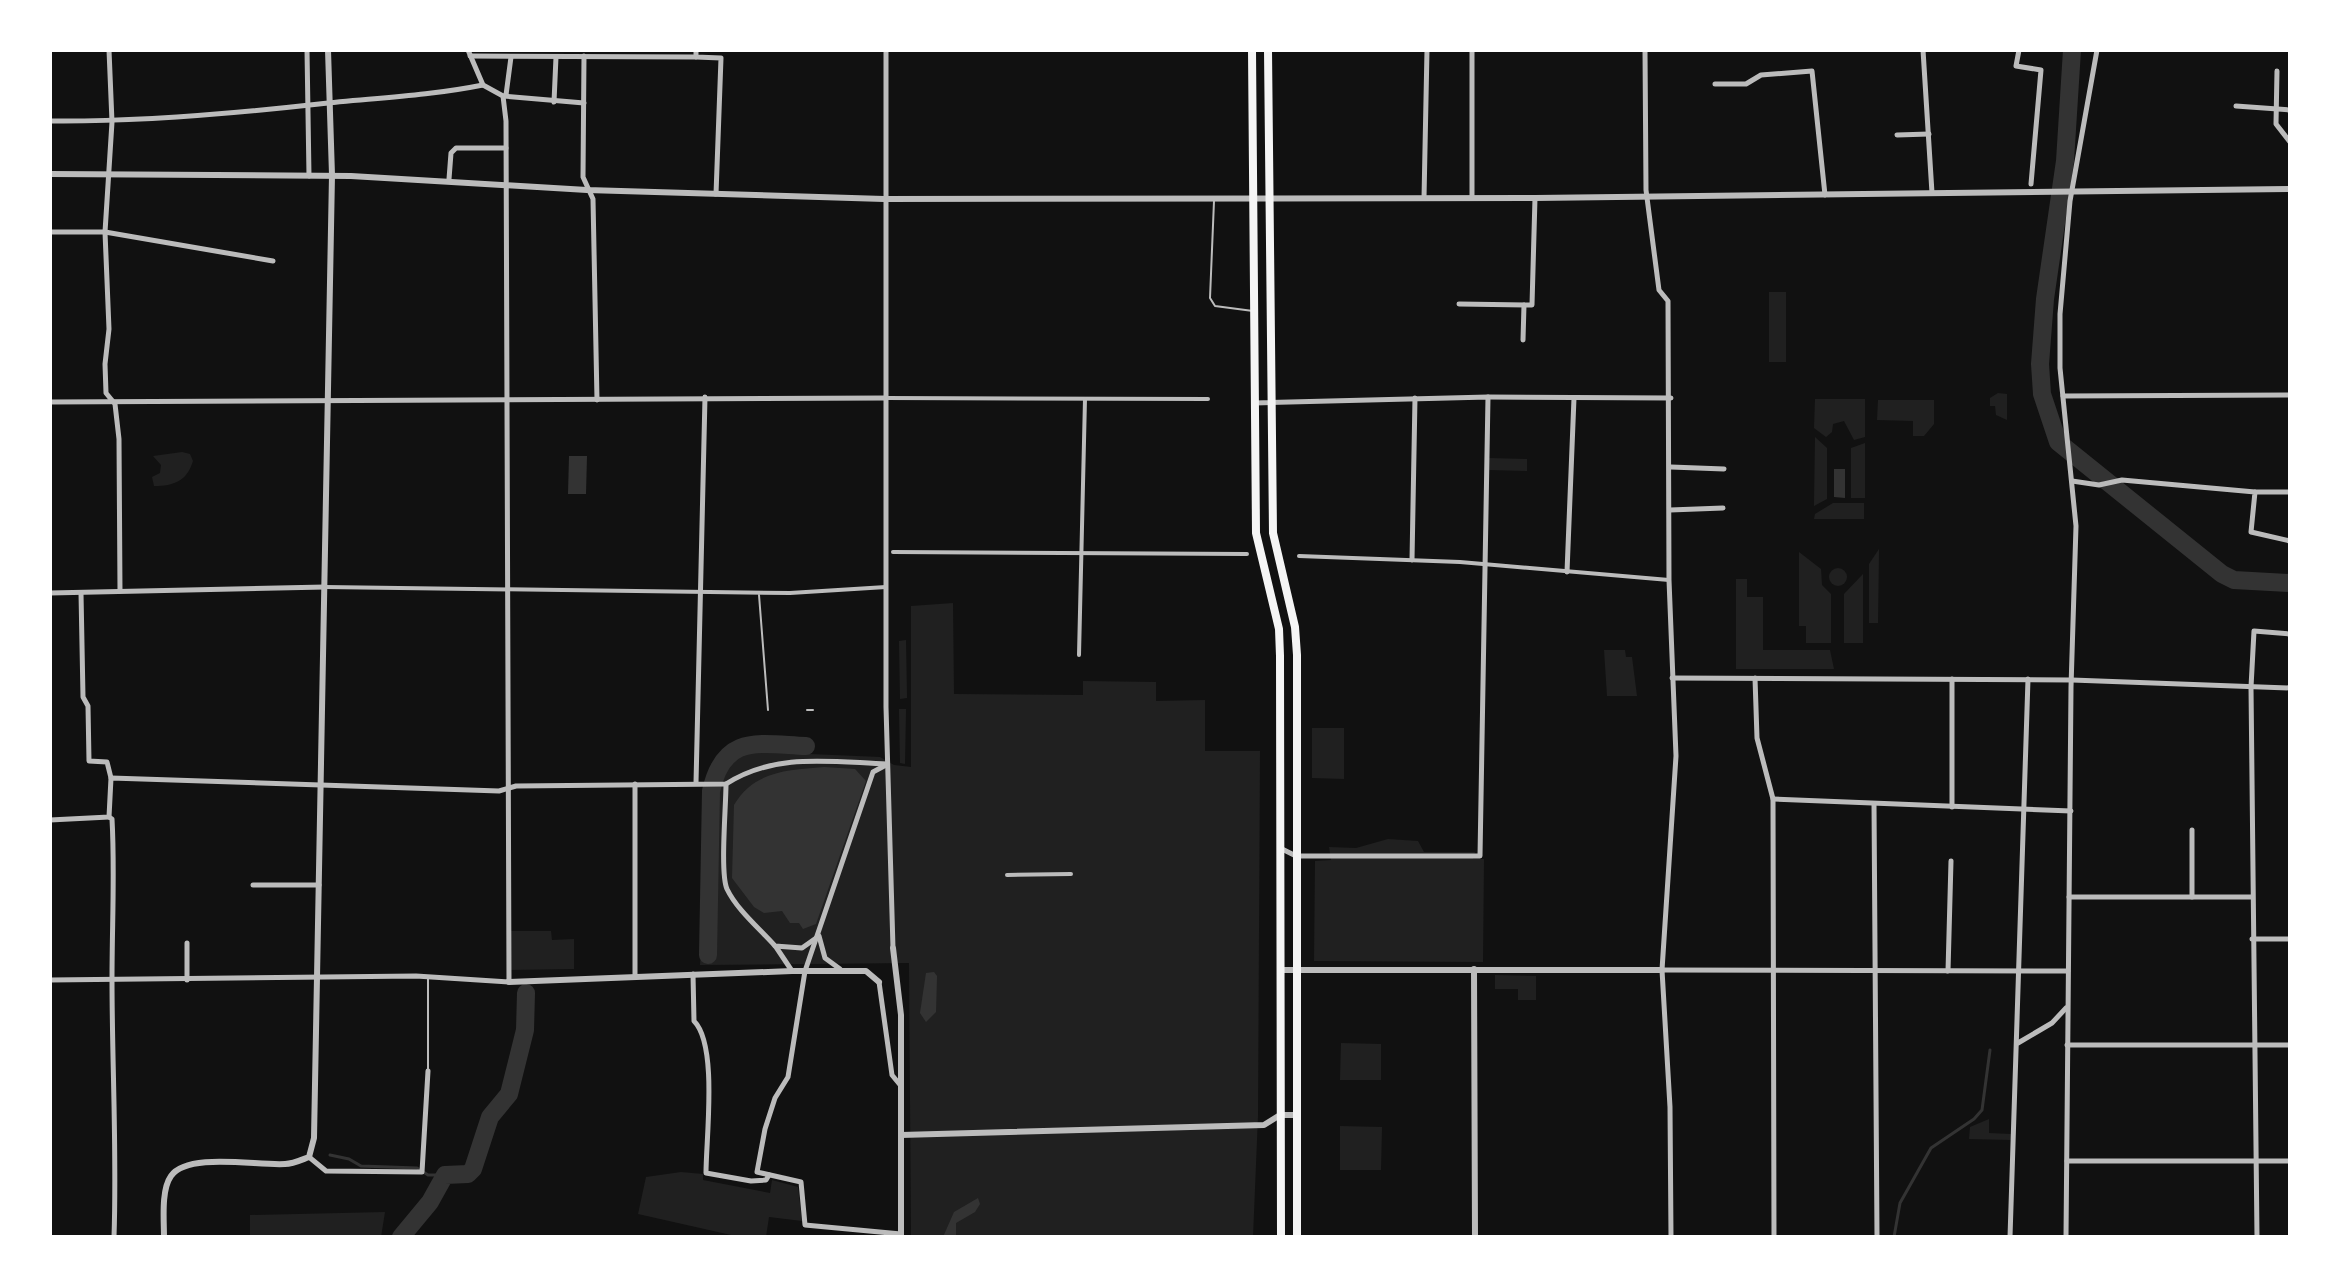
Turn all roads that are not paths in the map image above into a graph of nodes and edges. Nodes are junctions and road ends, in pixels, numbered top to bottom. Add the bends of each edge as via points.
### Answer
1 (109, 50) edge
2 (307, 50) edge
3 (328, 50) edge
4 (886, 50) edge
5 (1252, 50) edge
6 (1268, 50) edge
7 (1427, 50) edge
8 (1472, 50) edge
9 (1645, 50) edge
10 (1923, 50) edge
11 (2019, 50) edge
12 (2097, 50) edge
13 (469, 53) edge
14 (576, 53) edge
15 (652, 53) edge
16 (696, 54) edge
17 (584, 56) junction
18 (511, 57) junction
19 (556, 57) junction
20 (2277, 71) dead end
21 (1715, 84) dead end
22 (483, 85) junction
23 (505, 96) junction
24 (554, 102) junction
25 (330, 103) junction
26 (584, 103) junction
27 (308, 106) junction
28 (2236, 106) dead end
29 (2277, 109) junction
30 (2290, 110) edge
31 (50, 121) edge
32 (112, 122) junction
33 (1929, 134) junction
34 (1897, 135) dead end
35 (2290, 142) edge
36 (506, 148) junction
37 (50, 174) edge
38 (332, 175) junction
39 (107, 176) junction
40 (309, 176) junction
41 (449, 179) junction
42 (506, 183) junction
43 (2031, 184) dead end
44 (2290, 189) edge
45 (587, 190) junction
46 (2070, 192) junction
47 (1932, 193) junction
48 (716, 194) junction
49 (1825, 195) junction
50 (1472, 197) junction
51 (1648, 197) junction
52 (1424, 198) junction
53 (1535, 198) junction
54 (884, 199) junction
55 (1253, 199) junction
56 (1271, 199) junction
57 (1214, 200) junction
58 (50, 232) edge
59 (105, 232) junction
60 (273, 261) dead end
61 (1459, 304) dead end
62 (1524, 305) junction
63 (1255, 311) junction
64 (1523, 340) dead end
65 (2290, 395) edge
66 (2063, 396) junction
67 (705, 397) junction
68 (1488, 397) junction
69 (885, 398) junction
70 (1415, 398) junction
71 (1574, 398) junction
72 (1671, 398) junction
73 (1085, 399) junction
74 (1208, 399) dead end
75 (597, 400) junction
76 (112, 401) junction
77 (507, 401) junction
78 (50, 402) edge
79 (1271, 402) junction
80 (328, 403) junction
81 (1255, 403) junction
82 (1671, 467) junction
83 (1724, 469) dead end
84 (2072, 481) junction
85 (2255, 492) junction
86 (2290, 492) edge
87 (1723, 508) dead end
88 (1670, 510) junction
89 (2290, 541) edge
90 (1082, 551) junction
91 (893, 552) dead end
92 (1247, 554) dead end
93 (1299, 556) dead end
94 (1412, 560) junction
95 (1483, 564) junction
96 (1567, 572) junction
97 (1669, 580) junction
98 (325, 587) junction
99 (886, 587) junction
100 (508, 590) junction
101 (699, 590) junction
102 (120, 591) junction
103 (759, 592) junction
104 (50, 593) edge
105 (81, 593) junction
106 (2290, 634) edge
107 (1079, 655) dead end
108 (1297, 655) junction
109 (1280, 656) junction
110 (1672, 678) junction
111 (1755, 678) junction
112 (1952, 679) junction
113 (2028, 679) junction
114 (2072, 680) junction
115 (2251, 687) junction
116 (2290, 688) edge
117 (768, 710) dead end
118 (807, 710) dead end
119 (813, 710) dead end
120 (887, 764) junction
121 (111, 778) junction
122 (696, 783) junction
123 (320, 784) junction
124 (635, 784) junction
125 (724, 784) junction
126 (507, 789) junction
127 (1773, 799) junction
128 (1874, 804) junction
129 (1952, 807) junction
130 (2026, 810) junction
131 (2071, 811) junction
132 (109, 817) junction
133 (50, 820) edge
134 (2192, 830) dead end
135 (1281, 849) junction
136 (1296, 856) junction
137 (1951, 861) dead end
138 (1071, 874) dead end
139 (1007, 875) dead end
140 (253, 885) dead end
141 (319, 885) junction
142 (2069, 897) junction
143 (2192, 897) junction
144 (2251, 897) junction
145 (819, 936) junction
146 (2252, 939) junction
147 (2290, 939) edge
148 (187, 943) dead end
149 (775, 946) junction
150 (893, 948) joint
151 (1474, 969) junction
152 (1873, 969) junction
153 (1280, 970) junction
154 (1296, 970) junction
155 (1662, 970) junction
156 (1772, 970) junction
157 (2019, 970) junction
158 (792, 971) junction
159 (805, 971) junction
160 (845, 971) junction
161 (1948, 971) junction
162 (2068, 971) junction
163 (693, 974) junction
164 (428, 976) junction
165 (635, 976) junction
166 (318, 979) junction
167 (50, 980) edge
168 (112, 980) junction
169 (187, 980) junction
170 (509, 982) junction
171 (879, 982) joint
172 (2067, 1007) junction
173 (2018, 1043) junction
174 (2067, 1045) junction
175 (2254, 1045) junction
176 (2290, 1045) edge
177 (428, 1071) joint
178 (901, 1086) junction
179 (1280, 1115) junction
180 (1297, 1115) junction
181 (901, 1135) junction
182 (309, 1157) junction
183 (2067, 1161) junction
184 (2290, 1161) edge
185 (2256, 1162) junction
186 (769, 1175) junction
187 (901, 1235) edge
188 (114, 1237) edge
189 (164, 1237) edge
190 (1281, 1237) edge
191 (1297, 1237) edge
192 (1475, 1237) edge
193 (1671, 1237) edge
194 (1774, 1237) edge
195 (1877, 1237) edge
196 (2010, 1237) edge
197 (2066, 1237) edge
198 (2257, 1237) edge

1 - 32 street
2 - 27 street
3 - 25 street
4 - 54 street
5 - 55 highway
6 - 56 highway
7 - 52 street
8 - 50 street
9 - 51 street
10 - 33 street
11 - 43 street via 2016,66 2041,70
12 - 46 street
13 - 18 street
13 - 22 street
14 - 17 street
14 - 19 street
15 - 16 street
15 - 17 street
16 - 48 street via 721,58
17 - 26 street
18 - 19 street
18 - 23 street
19 - 24 street
20 - 29 street
21 - 49 street via 1746,84 1761,75 1812,71
22 - 23 street
22 - 25 street via 428,96
23 - 24 street
23 - 36 street
24 - 26 street
25 - 27 street
25 - 38 street
26 - 45 street
27 - 32 street
27 - 40 street
28 - 29 street
29 - 30 street
29 - 35 street via 2276,124
31 - 32 street
32 - 39 street
33 - 34 street
33 - 47 street
36 - 41 street via 456,148
36 - 42 street
37 - 39 street
38 - 40 street
38 - 41 street
38 - 80 street
39 - 40 street
39 - 59 street
41 - 42 street
42 - 45 street
42 - 77 street
44 - 46 street
45 - 48 street
45 - 75 street via 594,210
46 - 47 street
46 - 66 street via 2060,314
47 - 49 street
48 - 54 street
49 - 51 street
50 - 52 street
50 - 53 street
51 - 53 street
51 - 72 street via 1659,290 1668,301
52 - 56 street
53 - 62 street via 1532,305
54 - 57 street
54 - 69 street
55 - 56 street
55 - 57 street
55 - 63 highway
56 - 79 highway
57 - 63 lane via 1210,298 1215,306 1232,311
58 - 59 street
59 - 60 street
59 - 76 street via 106,393
61 - 62 street
62 - 64 street
63 - 81 highway
65 - 66 street
66 - 84 street
67 - 69 street
67 - 75 street
67 - 101 street
68 - 70 street
68 - 71 street
68 - 95 street
69 - 73 street
69 - 99 street
70 - 79 street
70 - 94 street
71 - 72 street
71 - 96 street
72 - 82 street
73 - 74 street
73 - 90 street
75 - 77 street
76 - 78 street
76 - 80 street
76 - 102 street via 119,439
77 - 80 street
77 - 100 street
79 - 81 street
79 - 108 highway via 1273,533
80 - 98 street
81 - 109 highway via 1256,533 1279,629
82 - 83 street
82 - 88 street
84 - 85 street
84 - 114 street
85 - 86 street
85 - 89 street via 2251,532
87 - 88 street
88 - 97 street
90 - 91 street
90 - 92 street
90 - 107 street
93 - 94 street
94 - 95 street
95 - 96 street
95 - 136 street via 1480,856
96 - 97 street
97 - 110 street
98 - 100 street
98 - 102 street
98 - 123 street
99 - 103 street
99 - 120 street
100 - 101 street
100 - 126 street
101 - 103 street
101 - 122 street
102 - 105 street
103 - 117 lane
104 - 105 street
105 - 121 street via 89,761 107,762
106 - 115 street via 2254,631
108 - 109 highway
108 - 136 highway
109 - 135 highway
110 - 111 street
110 - 155 street via 1676,756
111 - 112 street
111 - 127 street via 1757,738
112 - 113 street
112 - 129 street
113 - 114 street
113 - 130 street
114 - 115 street
114 - 131 street
115 - 116 street
115 - 144 street
118 - 119 lane
120 - 125 street via 810,759 748,771
120 - 145 street via 873,772
120 - 150 street
121 - 123 street
121 - 132 street
122 - 124 street
122 - 125 street
123 - 126 street
123 - 141 street
124 - 126 street
124 - 165 street
125 - 149 street via 726,886
126 - 170 street
127 - 128 street
127 - 156 street
128 - 129 street
128 - 152 street
129 - 130 street
130 - 131 street
130 - 157 street
131 - 142 street
132 - 133 street
132 - 168 street via 114,846
134 - 143 street
135 - 136 street
135 - 153 highway
136 - 154 highway
137 - 161 street
138 - 139 street
140 - 141 street
141 - 166 street
142 - 143 street
142 - 162 street
143 - 144 street
144 - 146 street
145 - 149 street via 802,948
145 - 159 street
145 - 160 street via 825,958
146 - 147 street
146 - 175 street
148 - 169 street
149 - 158 street
150 - 178 street via 901,1015
151 - 154 street
151 - 155 street
151 - 192 street
152 - 156 street
152 - 161 street
152 - 195 street
153 - 154 street
153 - 179 highway
154 - 180 highway
155 - 156 street
155 - 193 street
156 - 194 street
157 - 161 street
157 - 162 street
157 - 173 street
158 - 159 street
158 - 163 street
159 - 160 street
159 - 186 street via 788,1077 775,1098 762,1143 757,1172
160 - 171 street via 866,971
162 - 172 street
163 - 165 street
163 - 186 street via 694,1021 701,1028 706,1055 706,1173 751,1181
164 - 166 street
164 - 170 street
164 - 177 lane
165 - 170 street
166 - 169 street
166 - 182 street via 314,1138
167 - 168 street
168 - 169 street
168 - 188 street
171 - 178 street via 892,1075
172 - 173 street via 2052,1023
172 - 174 street
173 - 196 street
174 - 175 street
174 - 183 street
175 - 176 street
175 - 185 street
177 - 182 street via 422,1172 326,1171
178 - 181 street
179 - 180 street
179 - 181 street via 1264,1125
179 - 190 highway
180 - 191 highway
181 - 187 street
182 - 189 street via 289,1164 196,1162 179,1168 166,1195
183 - 185 street
183 - 197 street
184 - 185 street
185 - 198 street
186 - 187 street via 801,1182 805,1225

